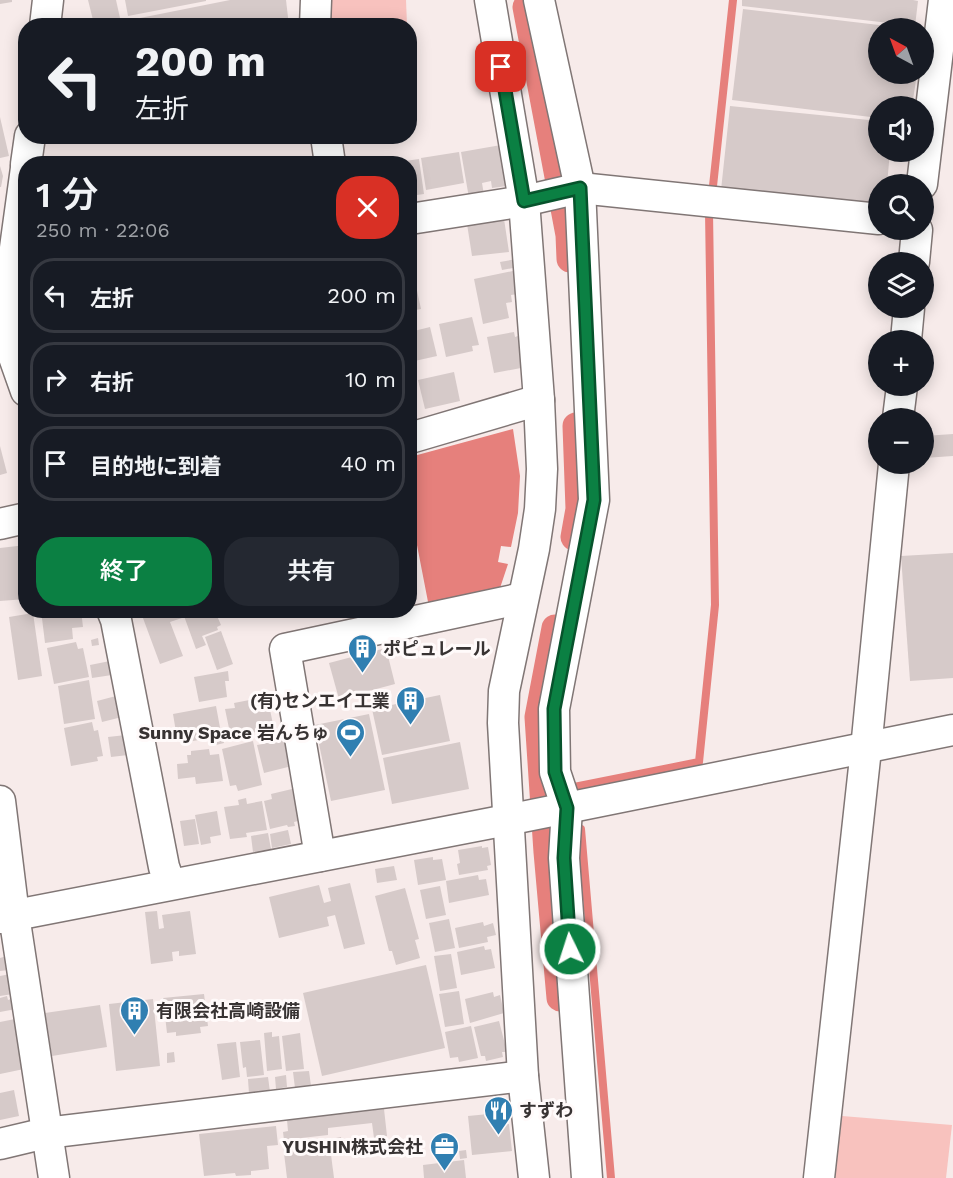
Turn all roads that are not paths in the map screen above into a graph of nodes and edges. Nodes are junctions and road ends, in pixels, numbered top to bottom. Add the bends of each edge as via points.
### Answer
1 (48, 0) edge
2 (316, 0) edge
3 (490, 0) edge
4 (539, 0) edge
5 (946, 13) edge
6 (46, 18) edge
7 (315, 18) edge
8 (923, 174) edge
9 (556, 194) junction
10 (417, 218) edge
11 (868, 218) edge
12 (18, 242) edge
13 (10, 319) edge
14 (18, 368) edge
15 (539, 400) junction
16 (417, 436) edge
17 (893, 474) edge
18 (18, 520) edge
19 (0, 524) edge
20 (523, 598) junction
21 (115, 618) edge
22 (953, 730) edge
23 (866, 749) junction
24 (0, 801) edge
25 (539, 813) junction
26 (320, 856) junction
27 (170, 884) junction
28 (7, 917) edge
29 (523, 1076) junction
30 (46, 1133) junction
31 (0, 1144) edge
32 (54, 1178) edge
33 (534, 1178) edge
34 (587, 1178) edge
35 (819, 1178) edge

1 - 6 street
2 - 7 street
3 - 9 street
4 - 9 street
5 - 8 street
9 - 10 street
9 - 11 street
9 - 15 street
9 - 25 street via 594,500 554,709 555,772
12 - 13 street
13 - 14 street
15 - 16 street
15 - 20 street via 540,509
17 - 23 street
18 - 19 street
20 - 25 street via 504,691 503,723
20 - 26 street via 285,649
21 - 27 street
22 - 23 street
23 - 25 street
23 - 35 street
24 - 28 street
25 - 26 street
25 - 29 street
25 - 34 street via 564,858
26 - 27 street
27 - 28 street
28 - 30 street
29 - 30 street
29 - 33 street
30 - 31 street
30 - 32 street

